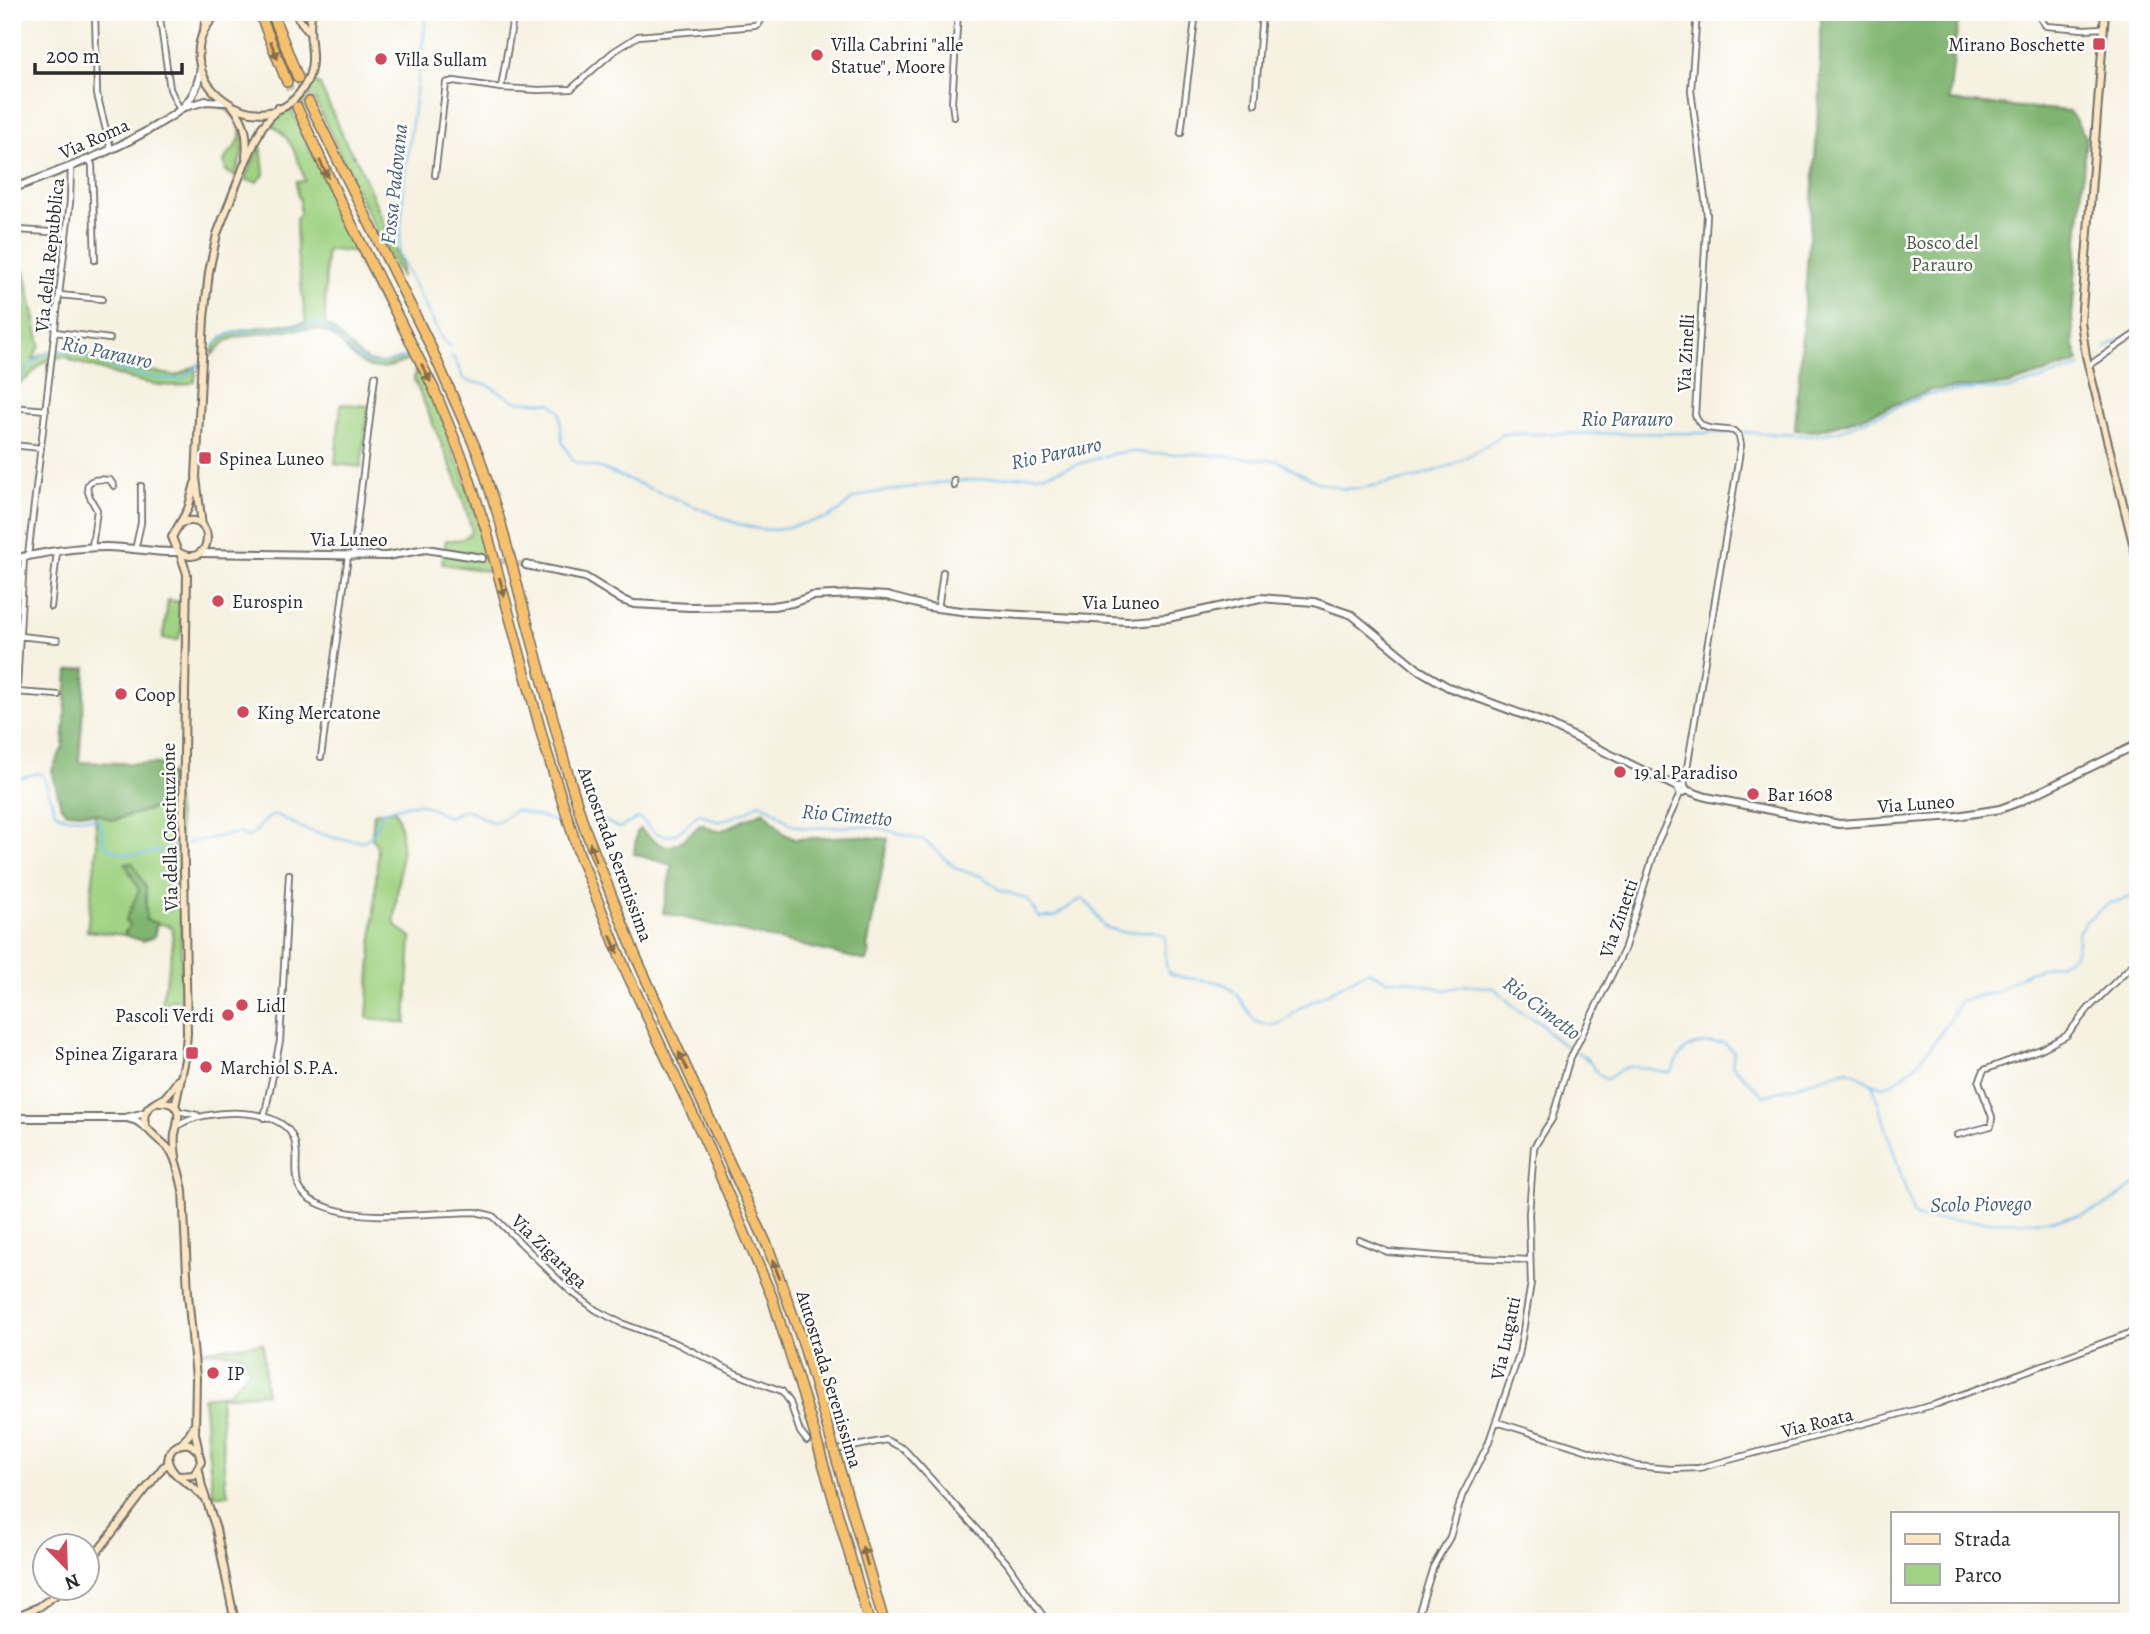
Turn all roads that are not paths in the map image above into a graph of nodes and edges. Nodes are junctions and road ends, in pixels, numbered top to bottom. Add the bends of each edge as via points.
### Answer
1 (94, 12) edge
2 (159, 12) edge
3 (206, 12) edge
4 (219, 12) edge
5 (294, 12) edge
6 (312, 12) edge
7 (514, 12) edge
8 (766, 12) edge
9 (803, 12) edge
10 (958, 12) edge
11 (1196, 12) edge
12 (1262, 12) edge
13 (1698, 12) edge
14 (2040, 12) edge
15 (2105, 12) edge
16 (273, 15) dead end
17 (261, 19) dead end
18 (2104, 28) junction
19 (204, 34) junction
20 (311, 40) junction
21 (201, 67) junction
22 (298, 78) tunnel mouth
23 (287, 82) tunnel mouth
24 (501, 88) junction
25 (225, 102) junction
26 (309, 102) tunnel mouth
27 (1255, 104) dead end
28 (233, 107) junction
29 (297, 107) tunnel mouth
30 (278, 108) junction
31 (181, 109) junction
32 (954, 117) dead end
33 (1181, 133) dead end
34 (111, 150) junction
35 (89, 159) junction
36 (245, 163) junction
37 (71, 166) junction
38 (435, 176) dead end
39 (12, 189) edge
40 (18, 230) dead end
41 (66, 233) junction
42 (95, 260) dead end
43 (59, 295) junction
44 (102, 299) dead end
45 (55, 332) junction
46 (2138, 332) edge
47 (110, 339) dead end
48 (2088, 366) junction
49 (375, 376) dead end
50 (12, 407) edge
51 (46, 410) junction
52 (12, 445) edge
53 (41, 448) junction
54 (196, 477) junction
55 (114, 486) dead end
56 (141, 486) dead end
57 (181, 523) junction
58 (202, 526) junction
59 (207, 540) junction
60 (172, 543) junction
61 (92, 548) junction
62 (57, 551) junction
63 (135, 551) junction
64 (215, 552) junction
65 (157, 553) junction
66 (179, 553) junction
67 (198, 554) junction
68 (26, 556) junction
69 (350, 556) junction
70 (482, 558) tunnel mouth
71 (12, 559) edge
72 (2138, 563) edge
73 (526, 565) tunnel mouth
74 (943, 572) dead end
75 (187, 574) junction
76 (51, 607) dead end
77 (938, 609) junction
78 (19, 636) junction
79 (57, 640) dead end
80 (15, 665) edge
81 (16, 692) junction
82 (58, 695) dead end
83 (13, 721) edge
84 (14, 741) edge
85 (2138, 744) edge
86 (321, 757) dead end
87 (1682, 789) junction
88 (289, 874) dead end
89 (2138, 959) edge
90 (1574, 1051) joint
91 (180, 1079) junction
92 (158, 1102) junction
93 (176, 1109) junction
94 (145, 1112) junction
95 (201, 1116) junction
96 (12, 1118) edge
97 (125, 1118) junction
98 (264, 1118) junction
99 (146, 1128) junction
100 (178, 1128) junction
101 (1957, 1135) dead end
102 (158, 1137) junction
103 (176, 1163) junction
104 (1359, 1240) dead end
105 (1530, 1259) junction
106 (2138, 1330) edge
107 (197, 1410) junction
108 (1497, 1422) junction
109 (807, 1441) dead end
110 (181, 1444) junction
111 (842, 1449) tunnel mouth
112 (200, 1453) junction
113 (168, 1464) junction
114 (199, 1470) junction
115 (176, 1475) junction
116 (153, 1480) junction
117 (207, 1501) junction
118 (102, 1546) edge
119 (46, 1602) edge
120 (12, 1618) edge
121 (235, 1622) edge
122 (869, 1622) edge
123 (884, 1622) edge
124 (1047, 1622) edge
125 (1416, 1622) edge

1 - 34 street via 97,94
2 - 31 street via 170,89
3 - 19 main road
4 - 19 main road
5 - 20 main road
6 - 20 main road
7 - 24 street
8 - 9 street
8 - 24 street via 755,26 638,36 571,89
10 - 32 street
11 - 33 street
12 - 27 street
13 - 87 street, Via Zinelli via 1691,90 1707,215 1695,415 1700,426 1734,431 1741,445
14 - 18 street via 2046,26
15 - 18 main road
16 - 22 highway
17 -> 23 highway
18 - 48 main road via 2081,309
19 - 21 main road
20 - 30 main road via 313,63 306,83
21 - 25 main road via 209,86
21 - 31 street via 195,91
24 - 38 street via 446,83
25 - 28 main road
25 - 31 street via 206,101
123 -> 26 highway, Autostrada Serenissima via 803,1343 772,1259 636,957 589,840 479,456 429,343
28 - 30 main road via 256,112
28 - 36 main road via 246,132
29 -> 122 highway, Autostrada Serenissima via 434,389 463,460 579,854 625,969 772,1297
30 - 36 main road via 261,127
31 - 34 street, Via Roma
34 - 35 street, Via Roma
35 - 37 street, Via Roma
35 - 42 street
36 - 54 main road via 220,224 209,272
37 - 39 street, Via Roma
37 - 41 street, Via della Repubblica
40 - 41 street
41 - 43 street, Via della Repubblica
43 - 44 street
43 - 45 street, Via della Repubblica
45 - 47 street
45 - 51 street, Via della Repubblica
46 - 48 street
48 - 72 main road
49 - 69 street
50 - 51 street
51 - 53 street, Via della Repubblica
52 - 53 street
53 - 68 street, Via della Repubblica
54 - 57 main road
54 - 58 main road
55 - 61 street via 110,480 97,479 87,488 97,510
56 - 63 street
57 - 58 main road via 192,521
57 - 60 main road via 173,531
58 - 59 main road
59 - 64 street
59 - 67 main road
60 - 65 street
60 - 66 main road
61 - 62 street
61 - 63 street
62 - 68 street
62 - 76 street
63 - 65 street
64 - 67 street, Via Luneo
64 - 69 street, Via Luneo
65 - 66 street
66 - 67 main road
66 - 75 main road, Via della Costituzione
67 - 75 main road, Via della Costituzione
68 - 71 street
68 - 78 street, Via della Repubblica
69 - 70 street, Via Luneo via 426,550
69 - 86 street
73 - 77 street, Via Luneo via 585,577 622,600 648,606 774,606 811,596 844,594 887,596
74 - 77 street
75 - 91 main road, Via della Costituzione via 183,840 187,1033
77 - 87 street, Via Luneo via 1128,621 1168,618 1260,598 1331,606 1352,615 1433,679 1548,724
78 - 79 street
78 - 80 street, Via della Repubblica
80 - 81 street, Via della Repubblica
81 - 82 street
81 - 83 street, Via della Repubblica
83 - 84 street, Via della Repubblica
85 - 87 street, Via Luneo via 2019,802 1957,817 1839,824
87 - 90 street, Via Zinetti via 1658,841 1624,950
88 - 98 street via 281,1041
89 - 101 street via 2066,1036 1984,1070 1979,1082 1991,1126
90 - 105 street, Via Lugatti via 1552,1119 1533,1151
91 - 92 main road, Via della Costituzione
91 - 93 main road, Via della Costituzione
92 - 93 main road
92 - 94 main road
93 - 95 street, Via Zigaraga
93 - 100 main road
94 - 97 street
94 - 99 main road
95 - 98 street, Via Zigaraga via 236,1112
95 - 100 street, Via Zigaraga
96 - 97 street
97 - 99 street
98 - 109 street, Via Zigaraga via 290,1131 298,1186 314,1201 367,1214 477,1212 493,1216 596,1311 782,1391
99 - 102 main road
100 - 102 main road
100 - 103 main road
102 - 103 main road
103 - 107 main road via 183,1190
104 - 105 street via 1388,1252
105 - 108 street, Via Lugatti via 1531,1283 1519,1355
106 - 108 street, Via Roata via 1937,1404 1699,1468 1636,1466
107 - 110 main road via 192,1429
107 - 112 main road via 195,1433
108 - 125 street, Via Lugatti via 1433,1567
110 - 112 main road via 192,1445
110 - 113 main road via 170,1451
111 - 124 street via 886,1440 904,1449 993,1546
112 - 114 main road
113 - 115 main road
113 - 116 main road
114 - 115 main road via 190,1476
114 - 117 main road
115 - 116 main road
115 - 117 main road
116 - 118 main road
117 - 121 main road
119 - 120 main road

